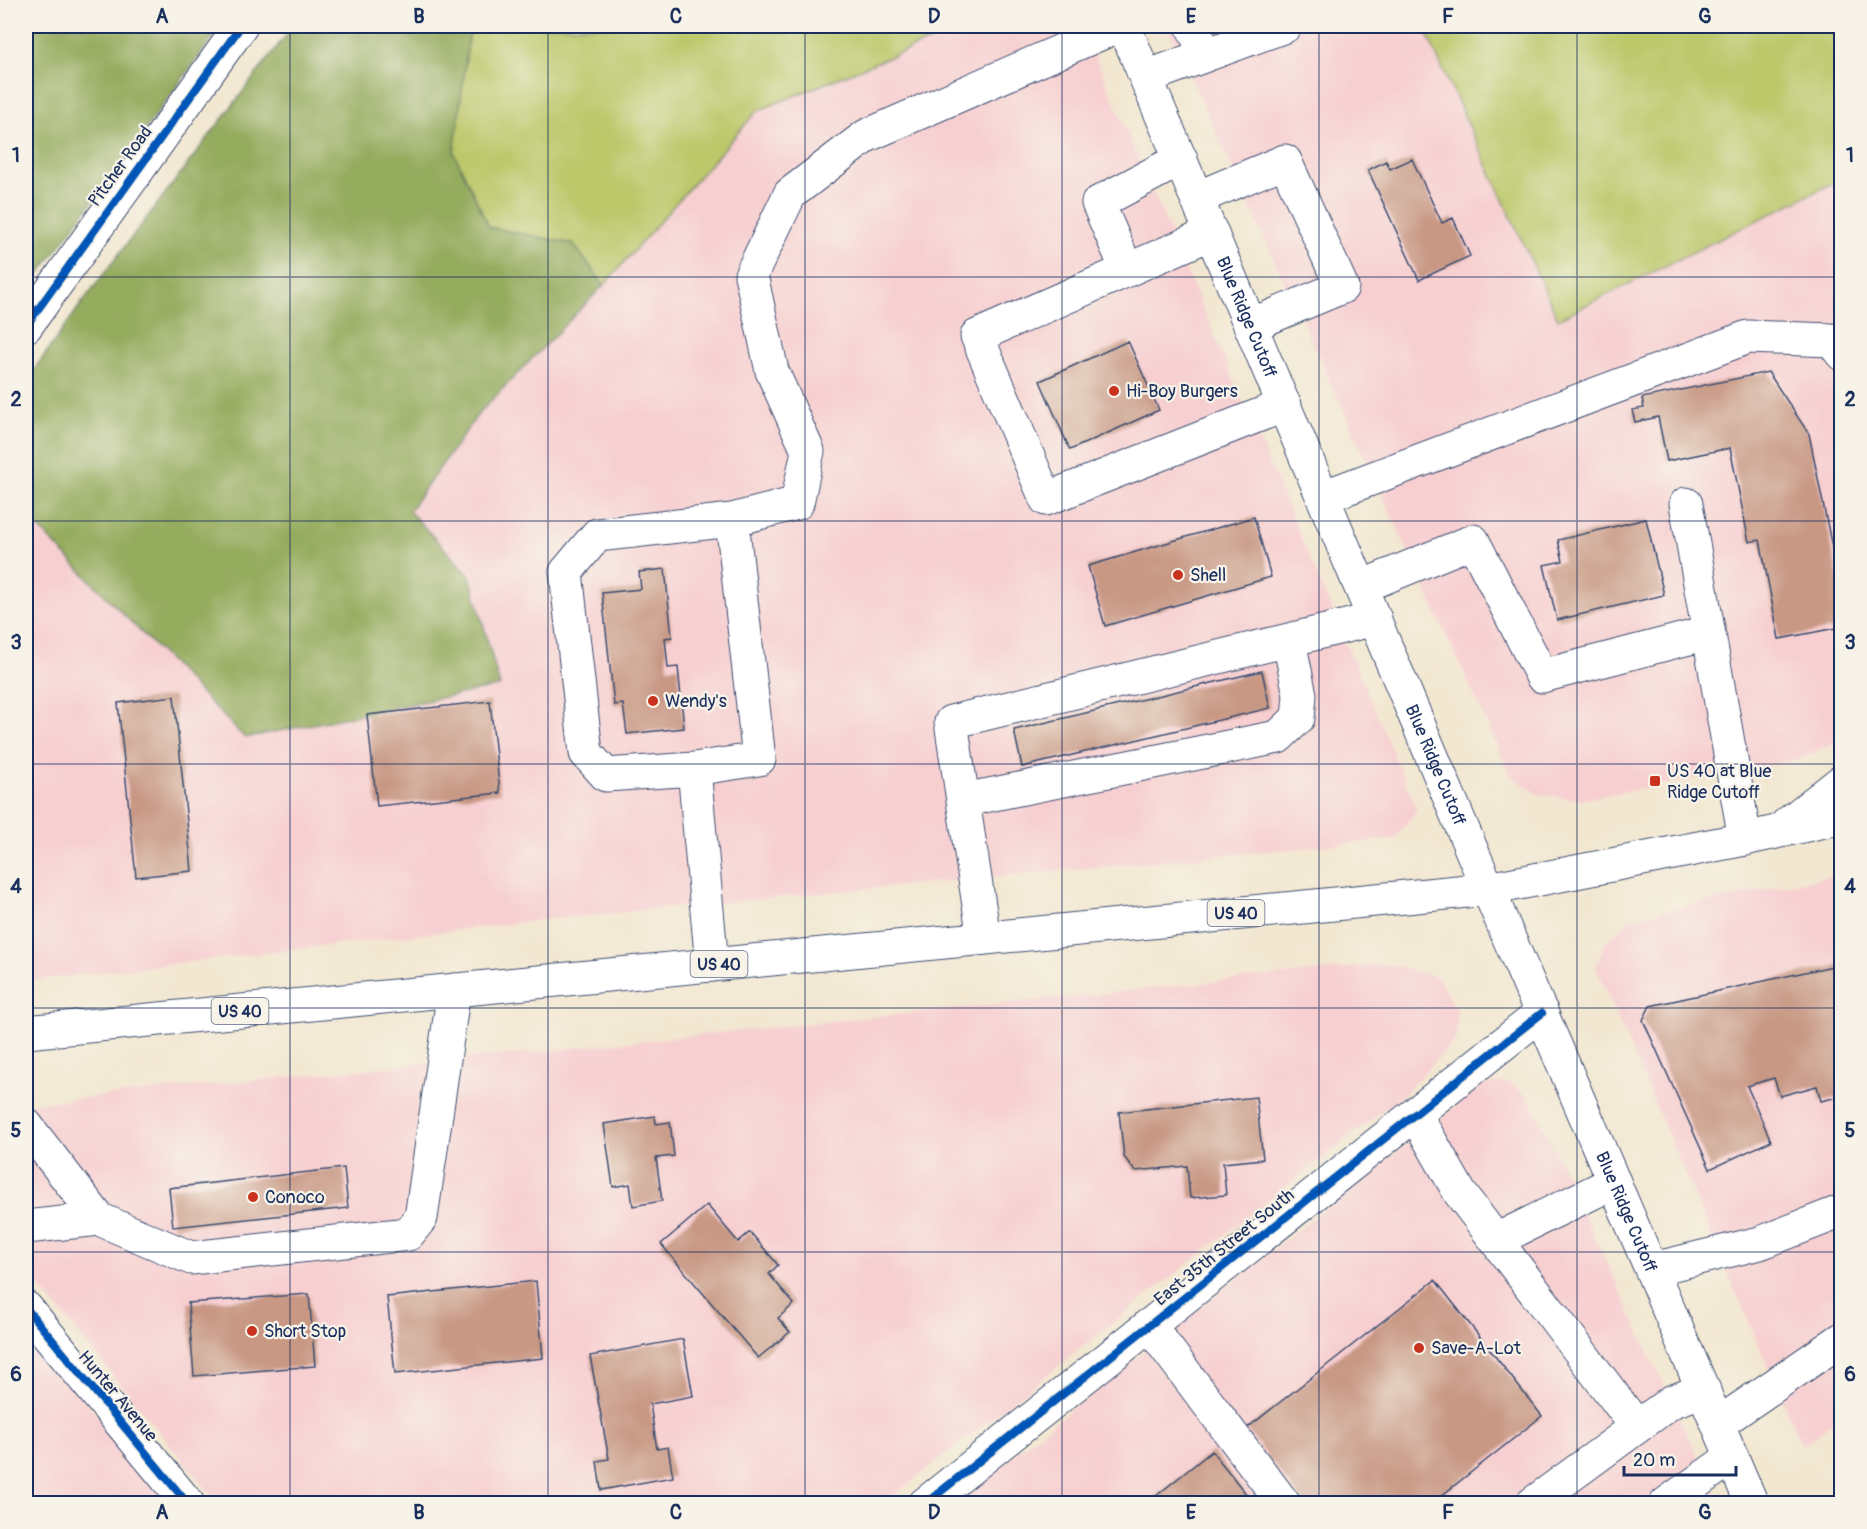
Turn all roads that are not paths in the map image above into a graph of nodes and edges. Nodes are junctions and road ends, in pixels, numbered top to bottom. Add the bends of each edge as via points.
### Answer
1 (241, 26) edge
2 (1118, 26) edge
3 (1125, 26) edge
4 (1192, 26) edge
5 (1285, 26) edge
6 (1206, 55) junction
7 (1147, 77) junction
8 (1181, 159) junction
9 (1197, 198) junction
10 (1212, 233) junction
11 (1127, 270) junction
12 (1251, 325) junction
13 (26, 326) edge
14 (1842, 354) edge
15 (1285, 405) junction
16 (1323, 497) junction
17 (1686, 504) dead end
18 (732, 520) junction
19 (1361, 587) junction
20 (1375, 619) junction
21 (1708, 633) junction
22 (1288, 641) junction
23 (694, 769) junction
24 (1842, 781) edge
25 (964, 800) junction
26 (1842, 817) edge
27 (1778, 832) junction
28 (1745, 838) junction
29 (1488, 889) junction
30 (984, 938) junction
31 (712, 965) junction
32 (454, 990) junction
33 (1542, 1013) junction
34 (26, 1032) edge
35 (1415, 1114) junction
36 (26, 1125) edge
37 (1614, 1182) junction
38 (1842, 1211) edge
39 (99, 1219) junction
40 (26, 1227) edge
41 (1496, 1240) junction
42 (1653, 1269) junction
43 (1149, 1325) junction
44 (32, 1328) edge
45 (1842, 1339) edge
46 (1704, 1390) junction
47 (1718, 1424) junction
48 (1637, 1427) junction
49 (1732, 1457) junction
50 (188, 1503) edge
51 (926, 1503) edge
52 (1284, 1503) edge
53 (1532, 1503) edge
54 (1666, 1503) edge
55 (1752, 1503) edge

1 - 13 main road, Pitcher Road
2 - 18 main road via 866,135 790,194 751,275 772,371 808,451 797,503
3 - 7 main road, Blue Ridge Cutoff
4 - 6 main road
5 - 6 main road
6 - 7 main road
7 - 8 main road, Blue Ridge Cutoff
8 - 9 main road, Blue Ridge Cutoff
8 - 11 main road via 1098,203
9 - 10 main road, Blue Ridge Cutoff
9 - 12 main road via 1285,161 1342,287
10 - 11 main road
10 - 12 main road, Blue Ridge Cutoff
11 - 15 main road via 977,336 1046,499
12 - 15 main road, Blue Ridge Cutoff
14 - 16 main road via 1831,340 1748,337
15 - 16 main road, Blue Ridge Cutoff
16 - 19 main road, Blue Ridge Cutoff
17 - 21 main road
18 - 23 main road via 759,759
18 - 23 main road via 597,535 566,572 586,753 606,775
19 - 20 main road, Blue Ridge Cutoff
19 - 21 main road via 1473,541 1542,676
20 - 22 main road
20 - 29 main road, Blue Ridge Cutoff
21 - 28 main road
22 - 25 main road via 951,722
22 - 25 main road via 1300,695 1298,718 1278,737
23 - 31 main road
24 - 27 main road
25 - 30 main road
26 - 27 main road, US 40
27 - 28 main road, US 40
28 - 29 main road, US 40
29 - 30 main road, US 40
29 - 33 main road, Blue Ridge Cutoff
30 - 31 main road, US 40
31 - 32 main road, US 40
32 - 34 main road, US 40
32 - 39 main road via 421,1218 408,1234 191,1258
33 - 35 main road, East 35th Street South
33 - 37 main road, Blue Ridge Cutoff
35 - 41 main road via 1460,1192
35 - 43 main road, East 35th Street South
36 - 39 main road
37 - 41 main road
37 - 42 main road, Blue Ridge Cutoff
38 - 42 main road via 1760,1243
39 - 40 main road
41 - 48 main road
42 - 46 main road, Blue Ridge Cutoff
43 - 51 main road, East 35th Street South
43 - 52 main road
44 - 50 main road, Hunter Avenue
45 - 47 main road
46 - 47 main road, Blue Ridge Cutoff
46 - 48 main road via 1671,1402
47 - 49 main road, Blue Ridge Cutoff
48 - 53 main road
49 - 54 main road
49 - 55 main road, Blue Ridge Cutoff

